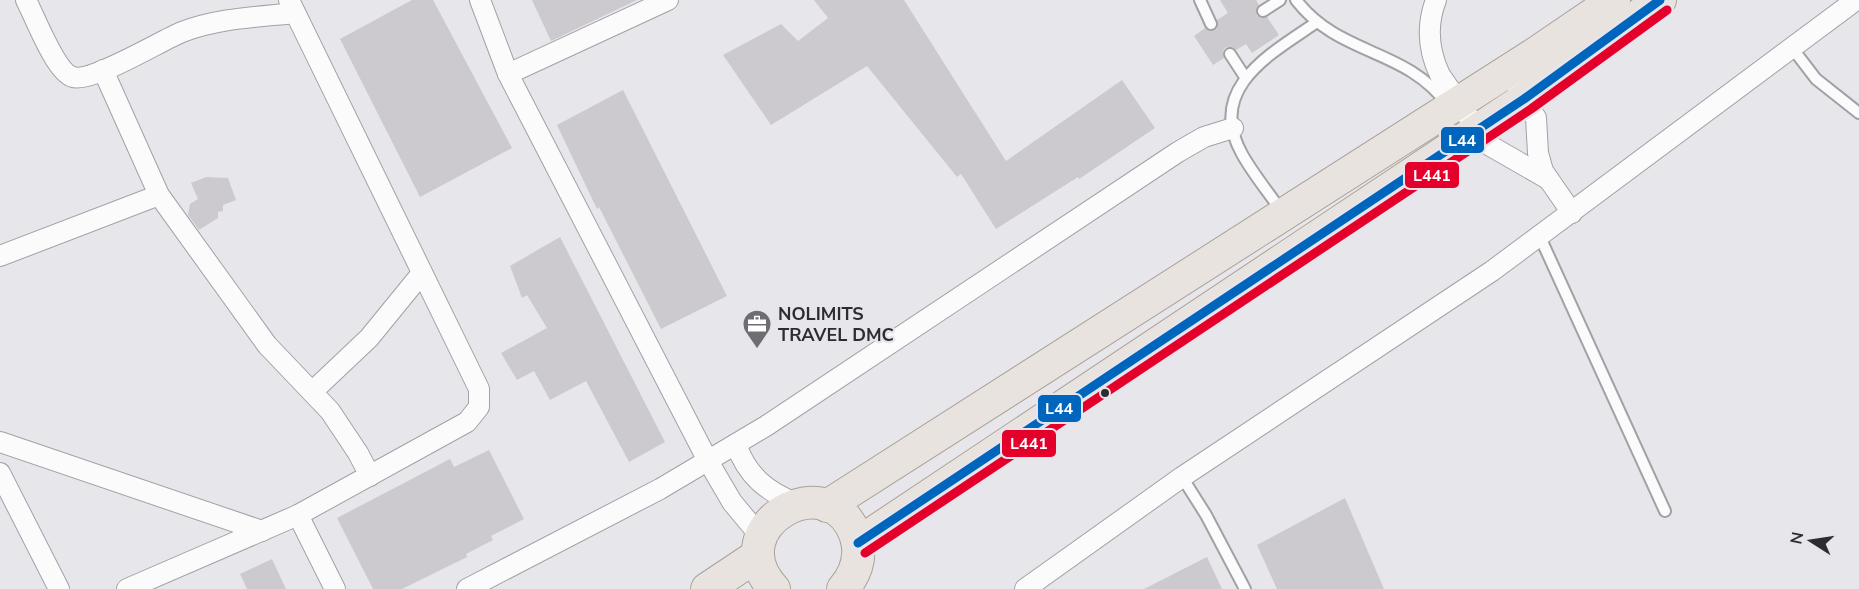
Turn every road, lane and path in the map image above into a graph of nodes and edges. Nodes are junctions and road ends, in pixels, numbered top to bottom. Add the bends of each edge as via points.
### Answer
1 (26, 0) edge
2 (480, 0) edge
3 (668, 0) edge
4 (1200, 0) edge
5 (1280, 0) edge
6 (1296, 0) edge
7 (1436, 0) edge
8 (1614, 0) edge
9 (1660, 0) edge
10 (1856, 0) edge
11 (292, 6) edge
12 (1263, 11) dead end
13 (1317, 22) junction
14 (1211, 24) dead end
15 (1793, 49) junction
16 (1230, 54) dead end
17 (103, 70) junction
18 (1505, 72) junction
19 (508, 74) junction
20 (1245, 77) junction
21 (1524, 99) junction
22 (1454, 105) junction
23 (1859, 113) edge
24 (1233, 128) junction
25 (1477, 130) junction
26 (1548, 179) junction
27 (159, 195) junction
28 (1572, 213) junction
29 (1284, 215) junction
30 (1540, 237) junction
31 (0, 256) edge
32 (422, 273) junction
33 (313, 392) junction
34 (0, 442) edge
35 (736, 444) junction
36 (708, 461) junction
37 (0, 473) edge
38 (370, 476) junction
39 (1182, 477) junction
40 (812, 505) junction
41 (1665, 511) dead end
42 (298, 515) junction
43 (262, 531) junction
44 (858, 543) junction
45 (760, 546) junction
46 (58, 589) edge
47 (127, 589) edge
48 (334, 589) edge
49 (467, 589) edge
50 (707, 589) edge
51 (774, 589) edge
52 (843, 589) edge
53 (1025, 589) edge
54 (1245, 589) edge

1 - 17 street via 65,74 80,78
2 - 19 street
3 - 19 street
4 - 14 lane
5 - 12 lane
6 - 13 lane
7 - 22 street via 1429,24 1430,50
8 - 18 main road
9 - 21 main road
10 - 15 street
11 - 17 street via 183,32
11 - 32 street
13 - 20 lane
13 - 22 lane via 1345,41 1411,69
15 - 23 lane via 1816,79
15 - 28 street
16 - 20 lane
17 - 27 street
18 - 21 street
18 - 22 main road
19 - 36 street
20 - 24 lane via 1236,96
21 - 25 main road
21 - 26 street via 1536,118 1538,153
22 - 25 street
22 - 29 main road
24 - 29 lane via 1243,157
24 - 35 street via 1204,137 1178,152
25 - 26 street via 1495,150
25 - 44 main road
26 - 28 street
27 - 31 street
27 - 33 street via 267,345
28 - 30 street
29 - 40 main road
30 - 39 street
30 - 41 lane
32 - 33 street via 369,338
32 - 38 street via 479,389 479,407 467,422
33 - 38 street via 345,431
34 - 43 street
35 - 36 street
35 - 40 street via 749,471 770,491
36 - 45 street
36 - 49 street
37 - 46 street
38 - 42 street
39 - 53 street
39 - 54 lane
40 - 44 main road via 847,520
40 - 45 main road via 775,515
42 - 43 street
42 - 48 street
43 - 47 street
44 - 52 main road via 856,568
45 - 50 main road
45 - 51 main road via 765,578

